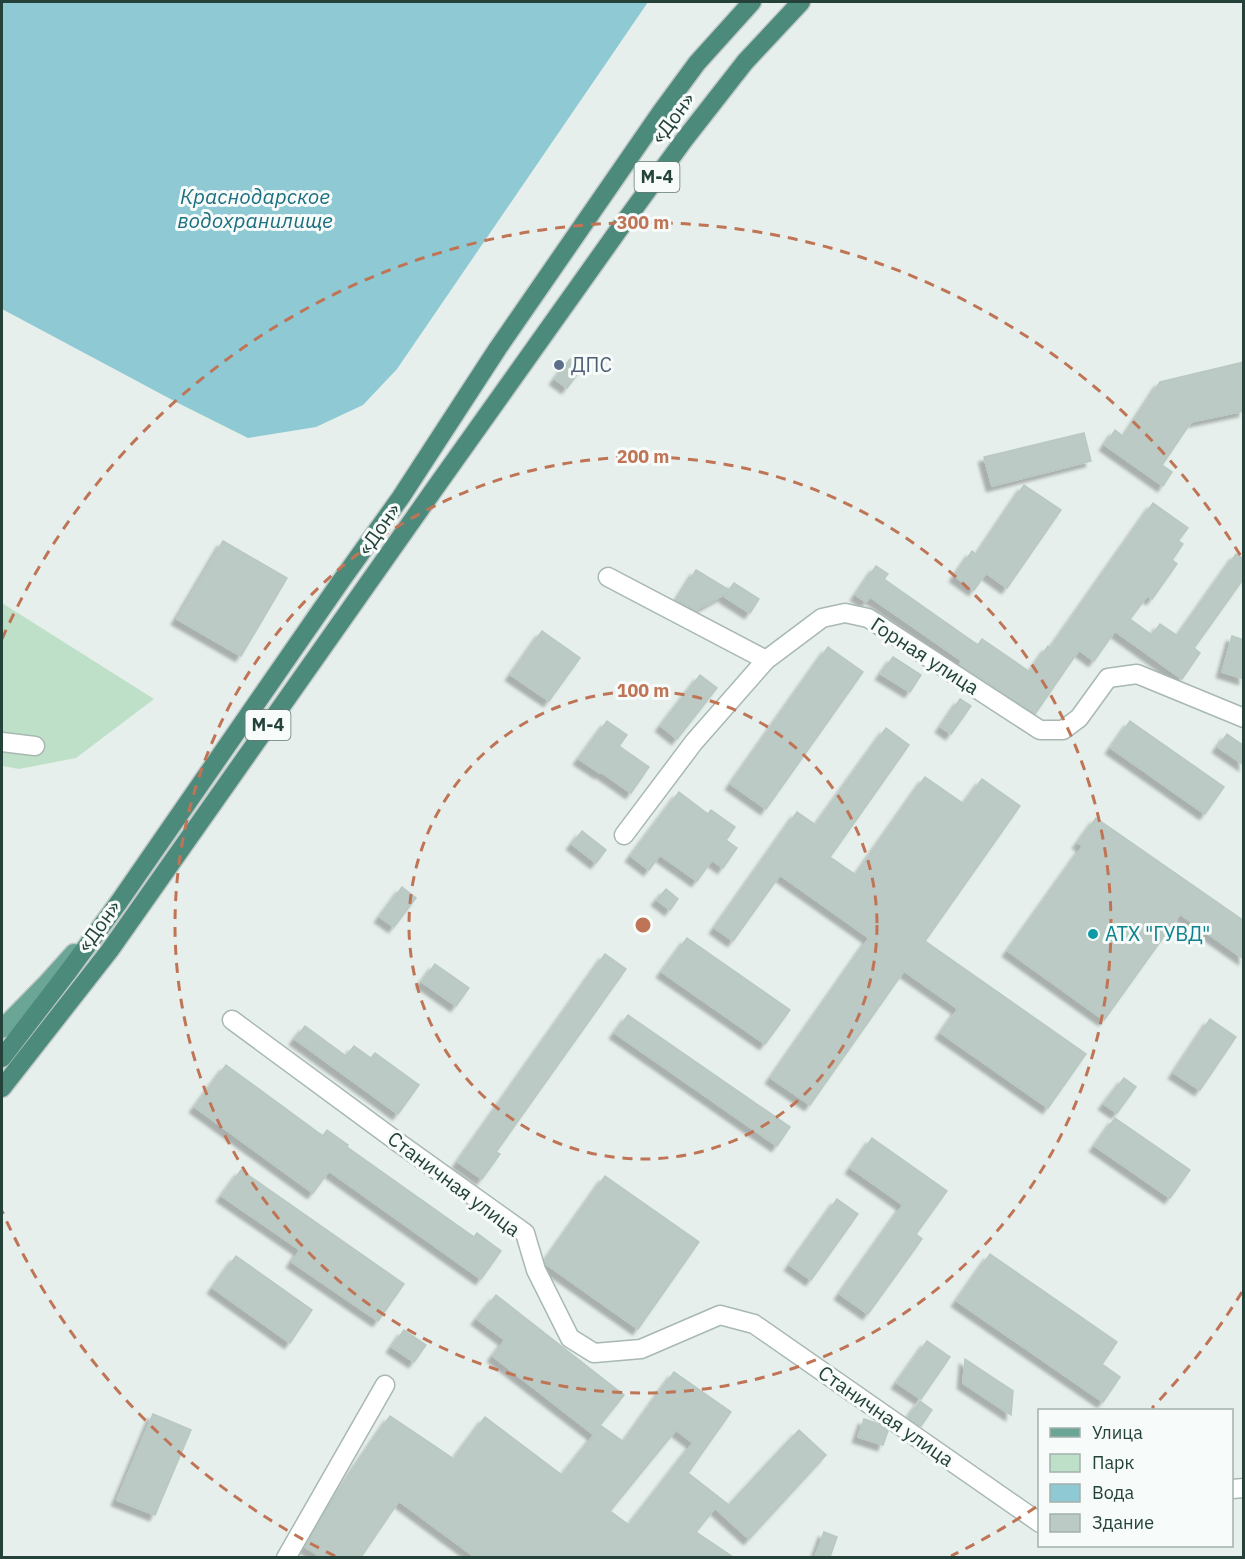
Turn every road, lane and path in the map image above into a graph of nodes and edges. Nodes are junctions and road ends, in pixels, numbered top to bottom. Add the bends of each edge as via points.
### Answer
1 (752, 2) edge
2 (801, 2) edge
3 (608, 577) dead end
4 (766, 660) junction
5 (1244, 718) edge
6 (2, 742) edge
7 (35, 746) dead end
8 (624, 835) dead end
9 (118, 902) junction
10 (232, 1020) dead end
11 (2, 1029) edge
12 (2, 1058) edge
13 (2, 1088) edge
14 (386, 1385) dead end
15 (1038, 1522) edge
16 (286, 1557) edge

1 - 9 highway, «Дон» / М-4 via 697,63 661,112 498,348 401,497
2 - 13 highway, «Дон» / М-4 via 745,62 684,140 110,950
3 - 4 street
4 - 5 street, Горная улица via 822,618 845,613 868,618 1040,730 1063,730 1078,718 1108,678 1137,674
4 - 8 street, Горная улица via 694,742
6 - 7 street
9 - 11 main road
9 - 12 highway, «Дон» / М-4
10 - 15 street, Станичная улица via 525,1233 536,1270 570,1338 594,1353 641,1349 720,1315 754,1324
14 - 16 street

